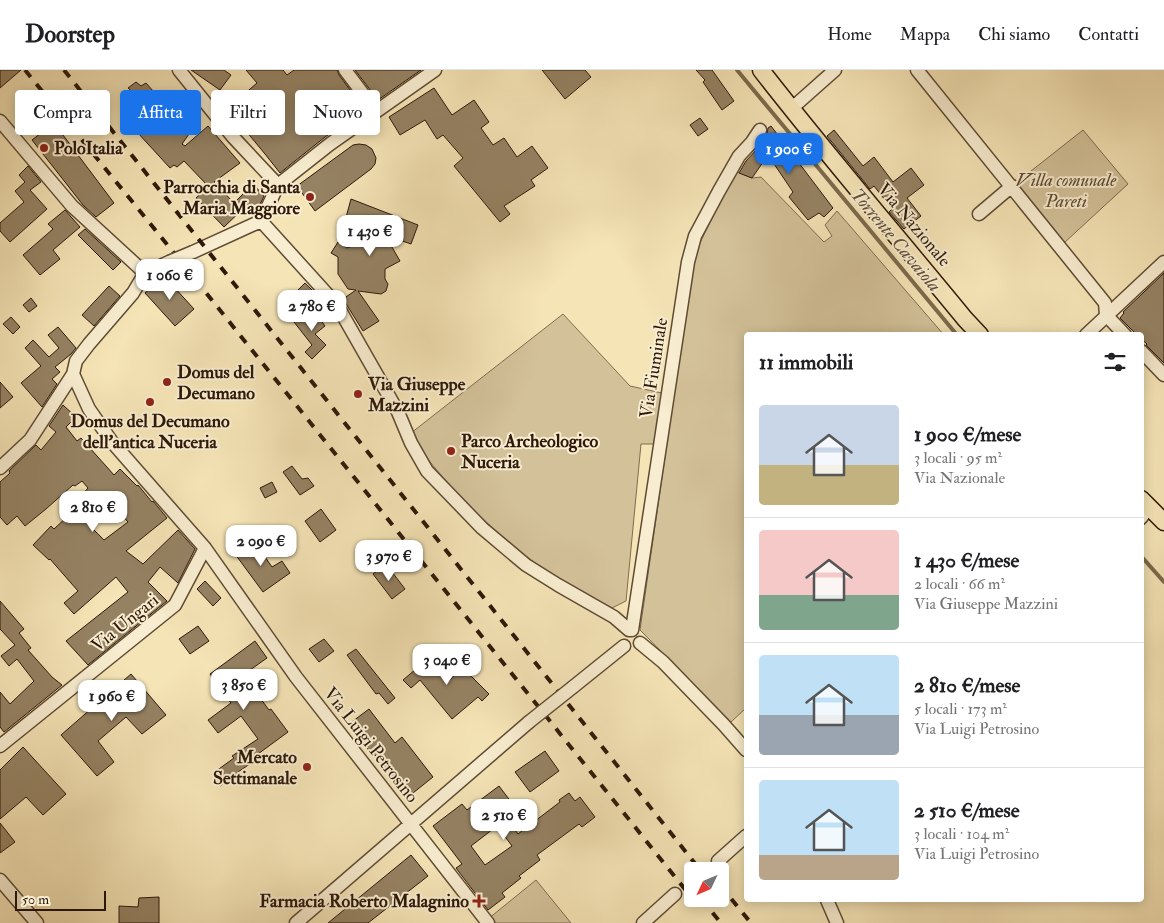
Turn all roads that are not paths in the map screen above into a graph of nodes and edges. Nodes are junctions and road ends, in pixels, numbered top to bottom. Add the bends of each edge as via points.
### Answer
1 (179, 70) edge
2 (345, 70) edge
3 (435, 70) edge
4 (761, 70) edge
5 (835, 70) edge
6 (917, 70) edge
7 (360, 90) edge
8 (380, 108) edge
9 (791, 109) junction
10 (0, 121) edge
11 (760, 130) dead end
12 (343, 135) edge
13 (278, 185) junction
14 (1012, 186) junction
15 (979, 214) dead end
16 (261, 221) junction
17 (1164, 262) edge
18 (145, 273) junction
19 (1106, 315) junction
20 (977, 332) edge
21 (1089, 332) edge
22 (1122, 332) edge
23 (1144, 355) edge
24 (73, 374) junction
25 (1164, 375) edge
26 (0, 468) edge
27 (1144, 508) edge
28 (1164, 522) edge
29 (205, 548) junction
30 (630, 630) junction
31 (640, 643) junction
32 (624, 646) junction
33 (0, 746) edge
34 (744, 748) edge
35 (410, 824) junction
36 (744, 838) edge
37 (718, 861) dead end
38 (0, 880) edge
39 (675, 894) dead end
40 (828, 902) edge
41 (36, 923) edge
42 (296, 923) edge
43 (488, 923) edge
44 (643, 923) edge
45 (837, 923) edge

1 - 13 street via 233,137
2 - 7 street
3 - 8 street
4 - 9 main road, Via Nazionale
5 - 9 street
6 - 14 street
9 - 20 main road, Via Nazionale
10 - 18 street via 72,206
11 - 30 street, Via Fiuminale via 739,156 719,191 695,236 688,262
12 - 13 street
13 - 16 street
14 - 15 street
14 - 19 street via 1105,303
16 - 18 street, bridge
16 - 30 street via 336,305 398,412 427,470 482,528 526,565 614,616
17 - 19 street
18 - 24 street via 133,293 76,361
19 - 21 street
19 - 22 street
23 - 25 street
24 - 26 street via 30,440
24 - 29 street, Via Luigi Petrosino via 89,409 112,442
27 - 28 main road
29 - 33 street, Via Ungari via 175,605
29 - 35 street, Via Luigi Petrosino via 296,677
30 - 31 street via 640,634
30 - 32 street via 622,637
31 - 32 street via 633,649
31 - 34 street via 663,662
32 - 35 street, bridge
35 - 42 street
35 - 43 street, Via Luigi Petrosino
36 - 37 street
38 - 41 street
39 - 44 street
40 - 45 street

